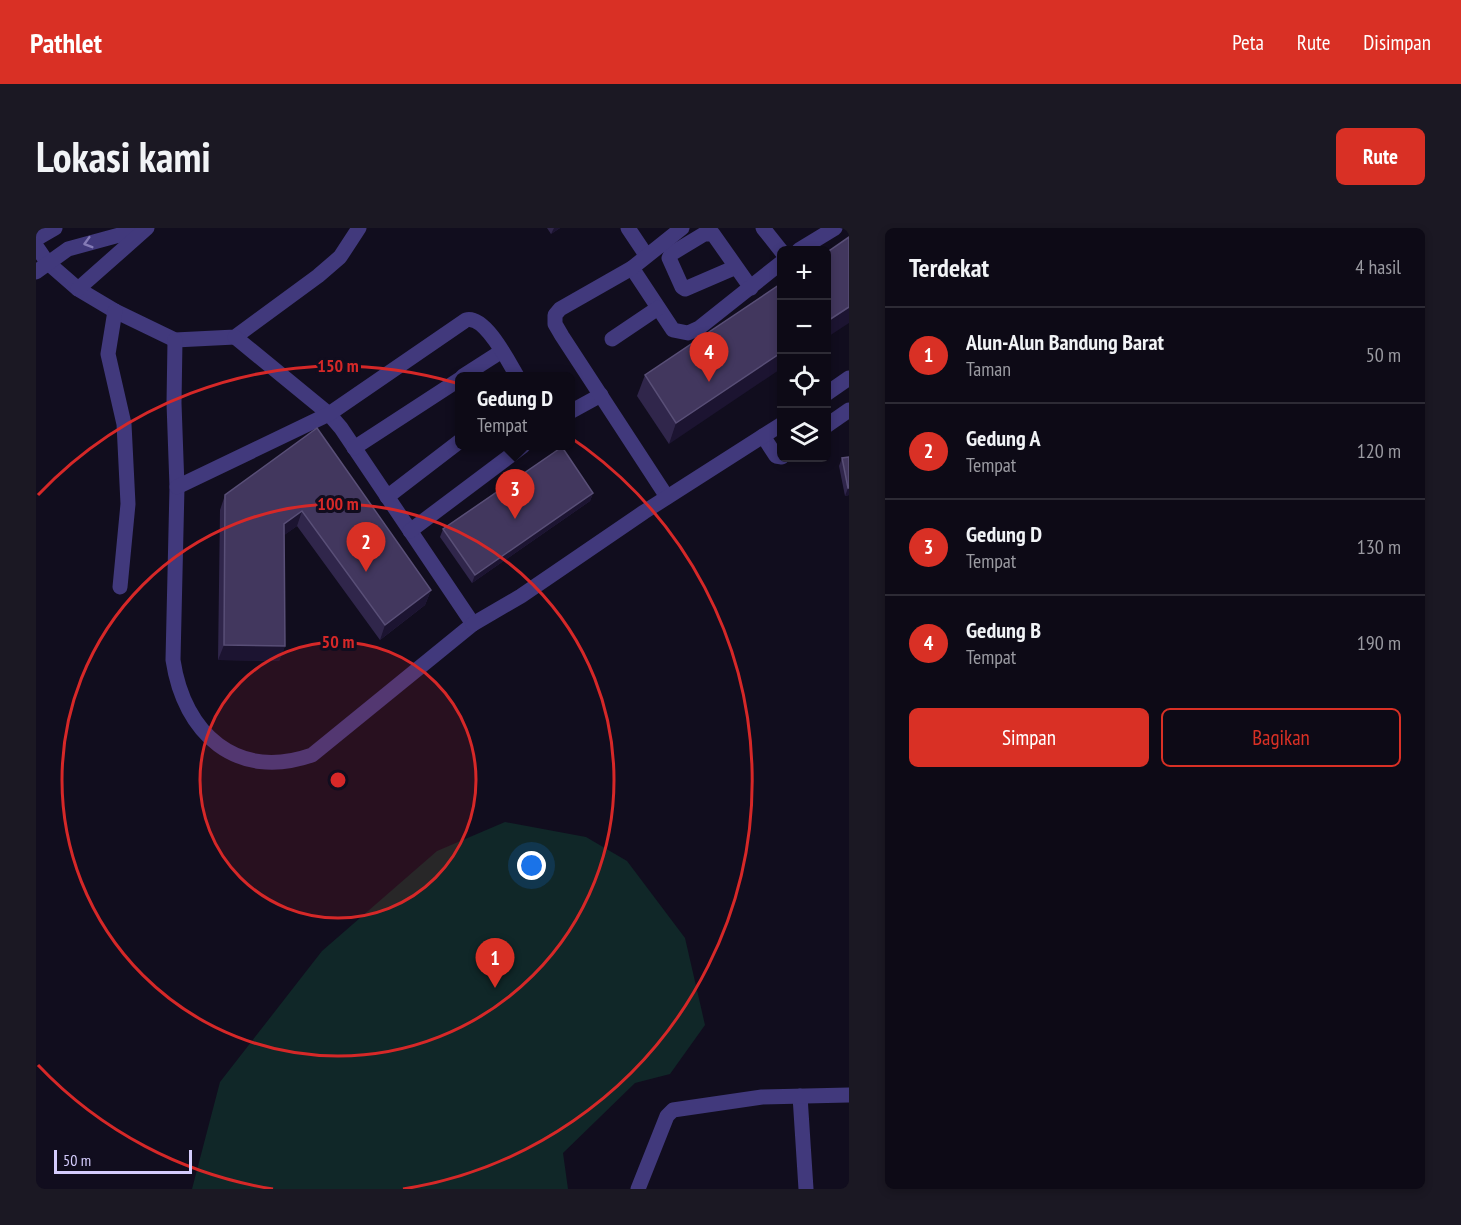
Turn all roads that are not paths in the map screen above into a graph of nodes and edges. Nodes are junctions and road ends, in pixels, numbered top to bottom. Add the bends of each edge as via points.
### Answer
1 (55, 228) edge
2 (146, 228) edge
3 (359, 228) edge
4 (628, 228) edge
5 (682, 228) edge
6 (763, 228) edge
7 (836, 228) edge
8 (812, 234) edge
9 (36, 239) edge
10 (36, 246) edge
11 (777, 246) edge
12 (802, 246) edge
13 (646, 255) junction
14 (777, 266) edge
15 (42, 267) edge
16 (736, 267) dead end
17 (632, 268) junction
18 (751, 288) junction
19 (78, 289) junction
20 (658, 308) junction
21 (115, 311) junction
22 (235, 337) junction
23 (612, 339) dead end
24 (175, 340) junction
25 (502, 351) junction
26 (470, 372) edge
27 (515, 372) edge
28 (455, 382) edge
29 (838, 386) edge
30 (601, 395) junction
31 (849, 401) edge
32 (575, 409) edge
33 (849, 410) edge
34 (329, 414) junction
35 (831, 423) edge
36 (777, 427) edge
37 (763, 436) junction
38 (455, 444) edge
39 (354, 448) junction
40 (518, 450) edge
41 (777, 456) edge
42 (177, 487) junction
43 (387, 497) junction
44 (667, 497) junction
45 (411, 531) junction
46 (120, 587) dead end
47 (473, 624) junction
48 (849, 1095) edge
49 (800, 1096) junction
50 (638, 1189) edge
51 (806, 1189) edge

1 - 9 street
2 -> 15 street via 68,249
2 - 19 street
3 - 22 street via 340,257
4 - 13 street
5 - 13 street
6 - 11 street
7 - 8 street
8 - 12 street
10 - 15 street
13 - 17 street
14 - 18 street
15 - 19 street
16 - 18 street
17 - 20 street
17 - 30 street via 555,315 555,324
18 - 20 street via 688,333 673,330
19 - 21 street
20 - 23 street
21 - 24 street
21 - 46 street via 108,354 124,424 128,504
22 - 24 street
22 - 34 street
24 - 42 street
25 - 26 street
25 - 27 street
25 - 34 street via 477,320 466,320
28 - 39 street
29 - 31 street
30 - 32 street
30 - 44 street
33 - 35 street
34 - 39 street
34 - 42 street
36 - 37 street
37 - 41 street
37 - 44 street
38 - 43 street
39 - 43 street
40 - 45 street
42 - 47 street via 175,675 206,735 223,750 259,762 287,763 312,755
43 - 45 street
44 - 47 street via 529,591
45 - 47 street
48 - 49 street
49 - 50 street via 762,1097 673,1110 667,1116
49 - 51 street

